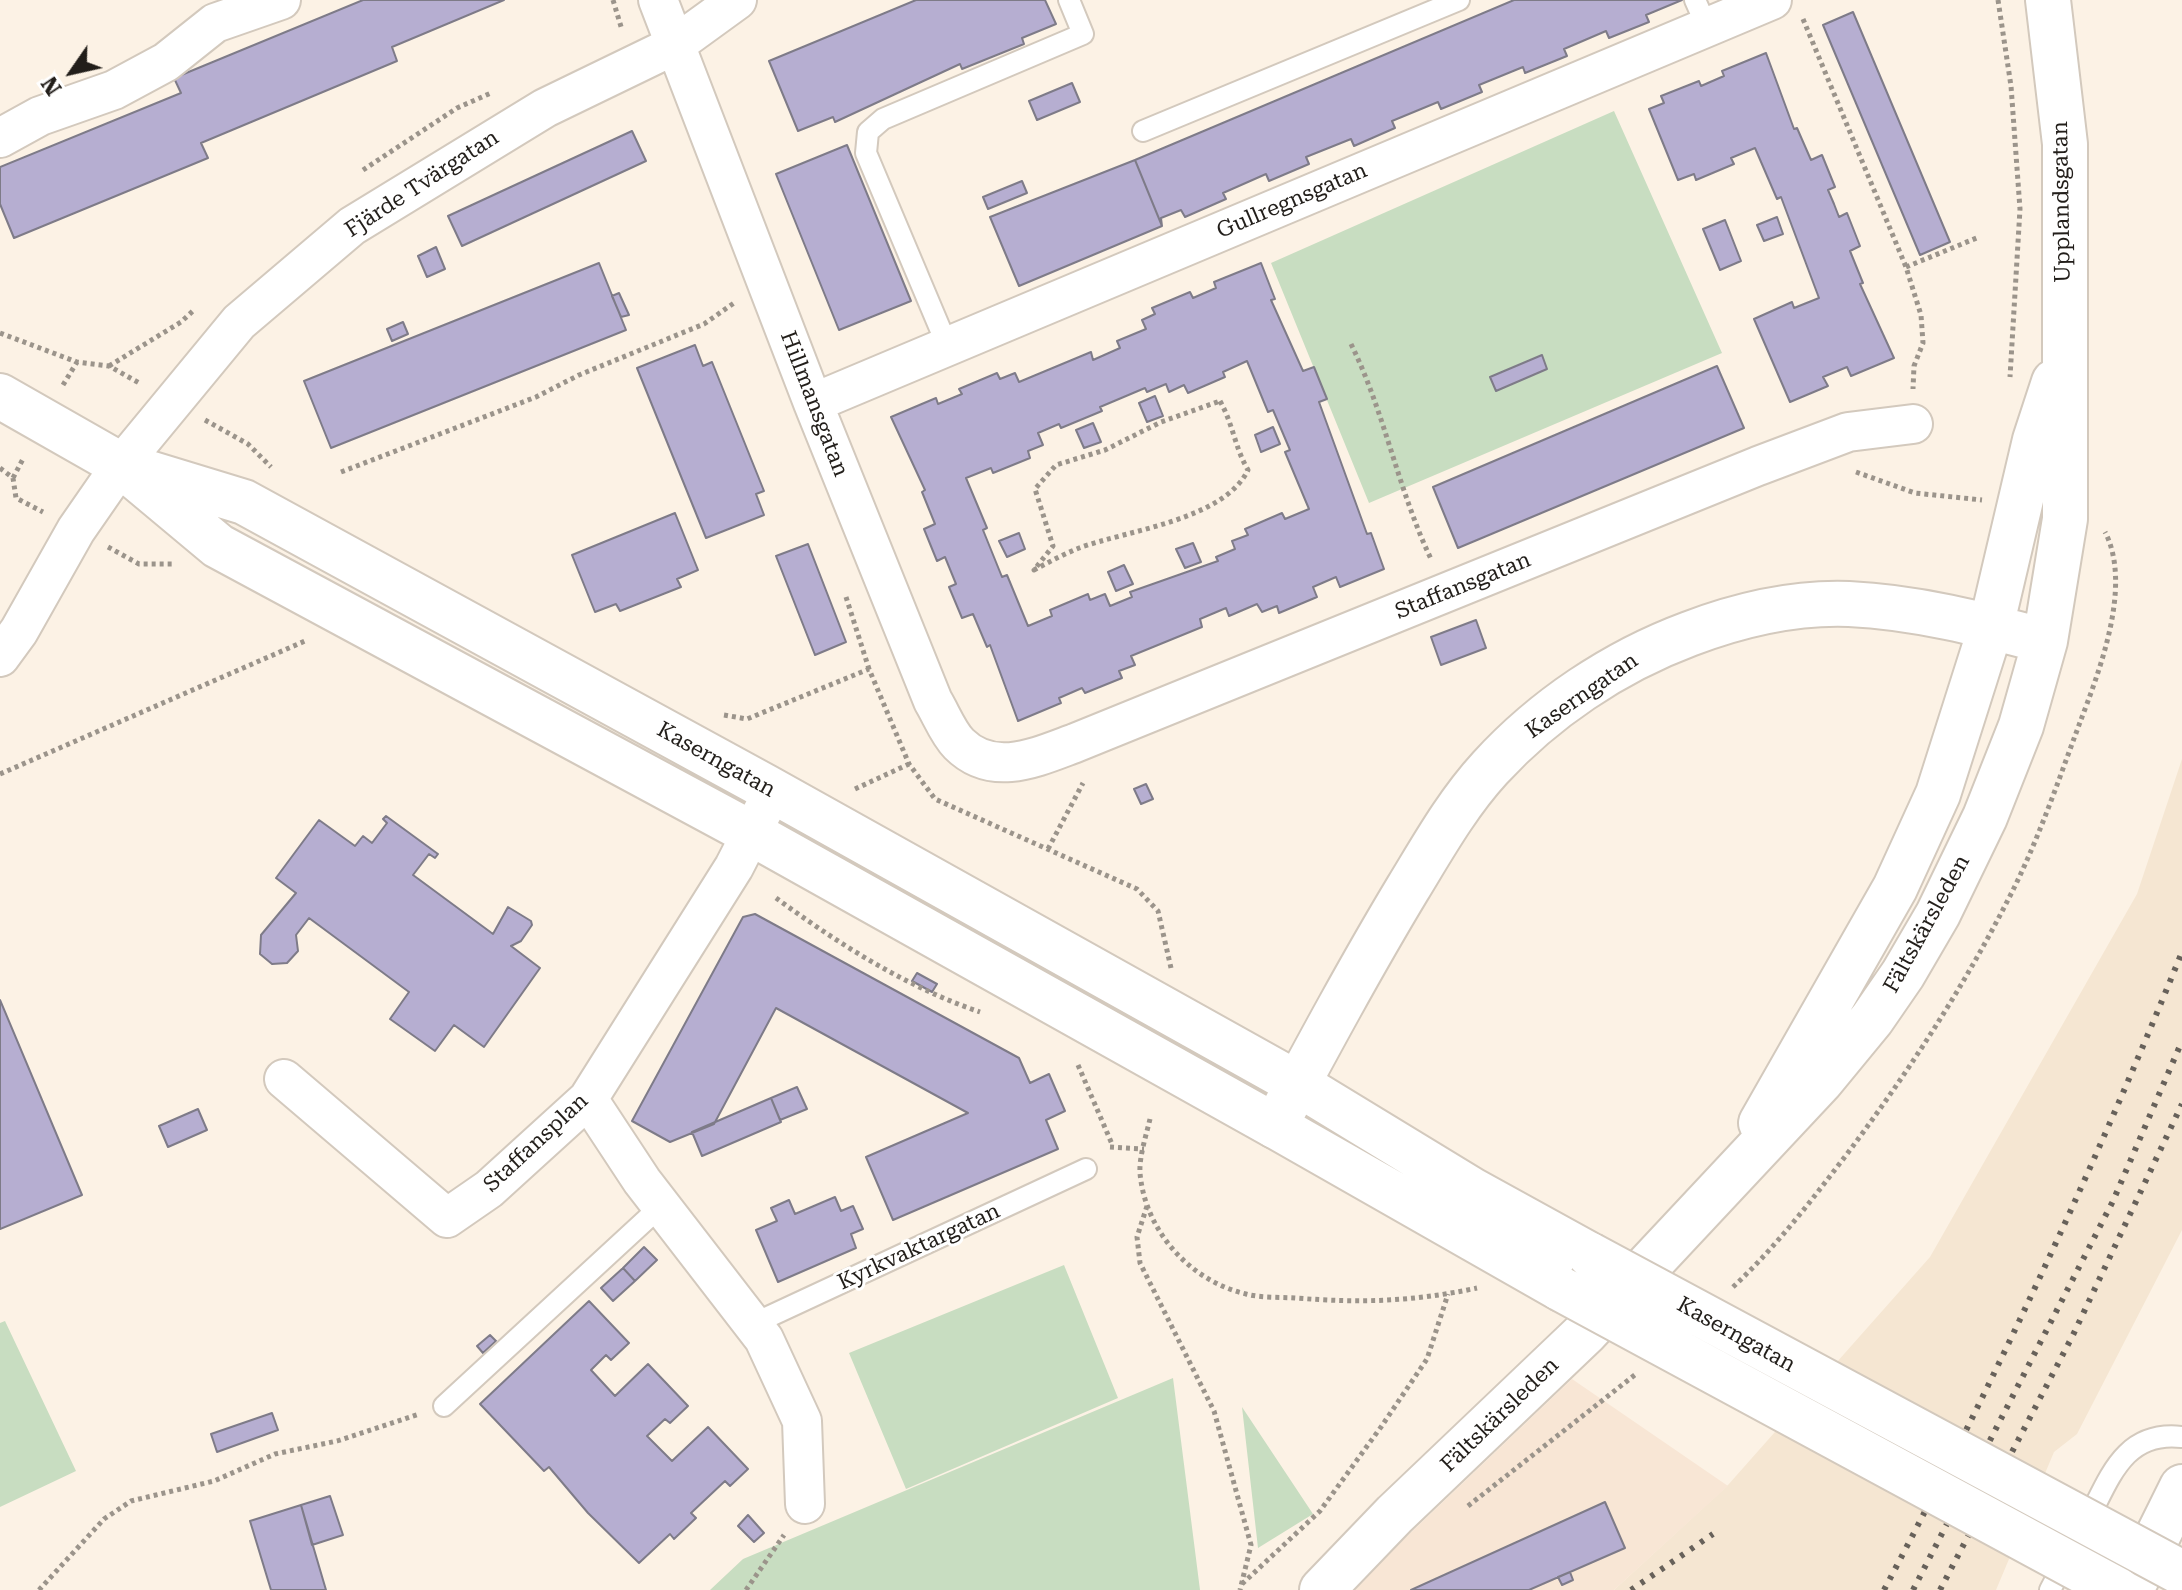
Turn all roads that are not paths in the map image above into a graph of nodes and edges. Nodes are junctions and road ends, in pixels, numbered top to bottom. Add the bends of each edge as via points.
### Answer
1 (281, 0) edge
2 (658, 0) edge
3 (737, 0) edge
4 (1069, 0) edge
5 (1459, 0) edge
6 (2048, 0) edge
7 (1786, 7) edge
8 (1701, 14) edge
9 (675, 45) junction
10 (1143, 131) dead end
11 (0, 138) edge
12 (947, 345) junction
13 (2063, 357) junction
14 (0, 396) edge
15 (813, 403) junction
16 (1913, 424) road end
17 (121, 465) junction
18 (1991, 627) junction
19 (2045, 641) junction
20 (0, 657) edge
21 (1017, 764) joint
22 (773, 791) junction
23 (751, 833) junction
24 (284, 1079) dead end
25 (1298, 1084) junction
26 (588, 1099) junction
27 (1275, 1126) junction
28 (1739, 1165) junction
29 (1086, 1169) dead end
30 (661, 1206) junction
31 (753, 1324) junction
32 (444, 1406) road end
33 (2182, 1437) edge
34 (2182, 1487) edge
35 (805, 1504) road end
36 (2182, 1573) edge
37 (1322, 1590) edge
38 (2050, 1590) edge
39 (2118, 1590) edge
40 (2131, 1590) edge

1 - 11 street via 215,23 166,62 127,83 40,116
2 - 9 street, Hillmansgatan
3 - 9 street, Fjärde Tvärgatan
4 - 12 lane via 1083,34 883,119 868,132 866,153
5 - 10 lane
6 - 13 main road, Upplandsgatan via 2065,144
7 - 8 street, Gullregnsgatan
8 - 12 street, Gullregnsgatan
9 - 15 street, Hillmansgatan
9 - 17 street, Fjärde Tvärgatan via 545,108 352,226 239,322
12 - 15 street, Gullregnsgatan
13 - 18 main road, Upplandsgatan via 2035,440
13 - 19 main road, Upplandsgatan via 2065,519
14 - 17 main road, Kaserngatan
15 - 21 street, Hillmansgatan via 933,701 958,744 983,760
16 - 21 street, Staffansgatan via 1848,432
17 - 20 street, Fjärde Tvärgatan
17 - 22 main road, Kaserngatan via 244,502
17 - 23 main road, Kaserngatan via 218,546
18 - 19 main road, Kaserngatan
18 - 25 main road, Kaserngatan via 1848,604 1799,607 1697,631 1633,657 1592,683 1522,736 1462,803 1387,923
18 - 28 main road, Fältskärsleden via 1938,794 1895,888
19 - 28 main road, Fältskärsleden via 2016,739 1938,914 1872,1019 1821,1081
22 - 23 street, Staffansplan
22 - 25 main road, Kaserngatan
23 - 26 street, Staffansplan
23 - 27 main road, Kaserngatan
24 - 26 street, Staffansplan via 447,1218 489,1189
25 - 27 main road, Kaserngatan
25 - 36 main road, Kaserngatan, bridge via 1472,1190
26 - 30 street
27 - 39 main road, Kaserngatan, bridge via 1561,1289
28 - 37 main road, Fältskärsleden via 1586,1332
29 - 31 lane, Kyrkvaktargatan
30 - 31 street
30 - 32 lane
31 - 35 street via 802,1421
33 - 38 lane via 2145,1439 2123,1456
34 - 40 main road

